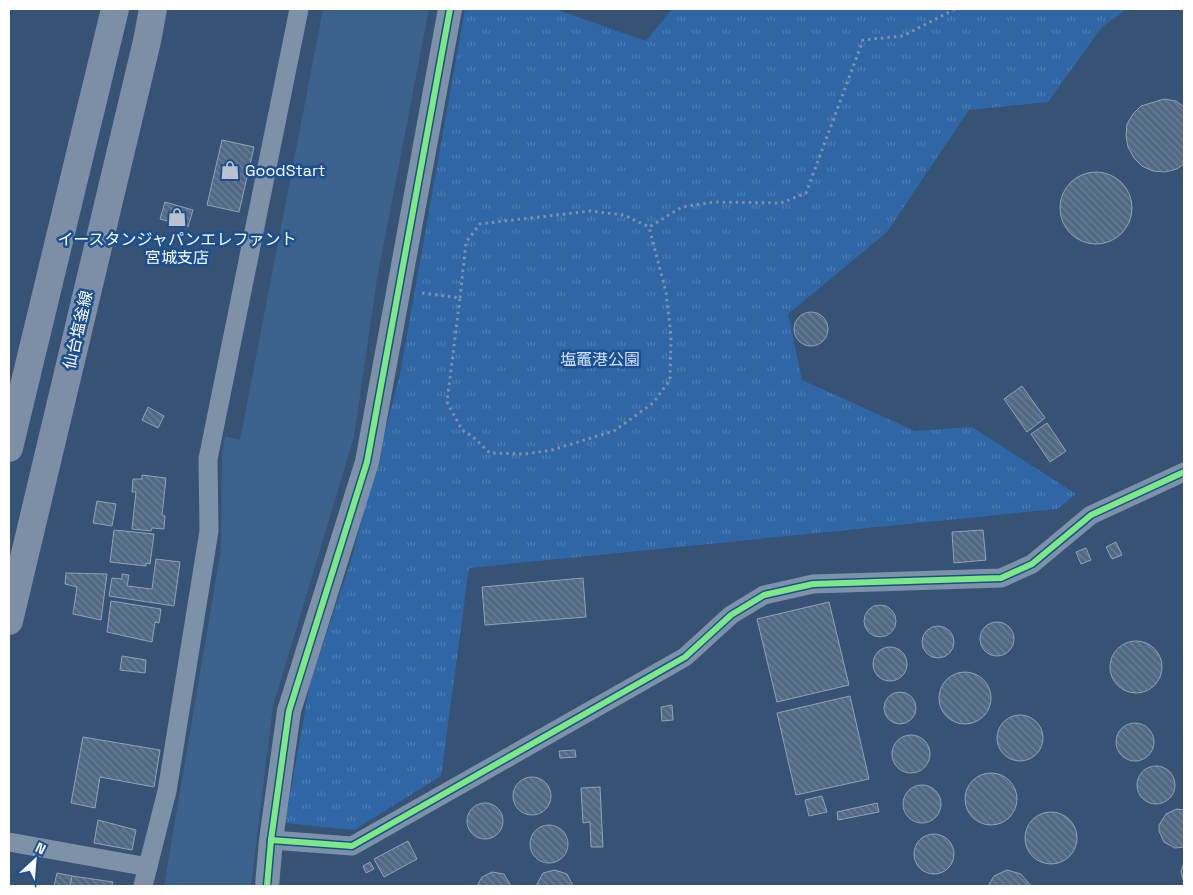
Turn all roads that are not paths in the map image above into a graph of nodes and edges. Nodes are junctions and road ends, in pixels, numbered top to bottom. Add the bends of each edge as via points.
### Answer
1 (115, 9) edge
2 (153, 9) edge
3 (298, 9) edge
4 (450, 9) edge
5 (9, 448) edge
6 (1184, 472) edge
7 (9, 622) edge
8 (271, 840) junction
9 (9, 842) edge
10 (148, 867) junction
11 (143, 886) edge
12 (267, 886) edge

1 - 5 main road
2 - 7 main road, 仙台塩釜線
3 - 10 street via 208,459 209,531 167,791
4 - 8 street via 367,462 289,711
6 - 8 street via 1091,515 1032,564 1001,578 813,584 764,595 730,615 685,657 352,846
8 - 12 street
9 - 10 street
10 - 11 street

